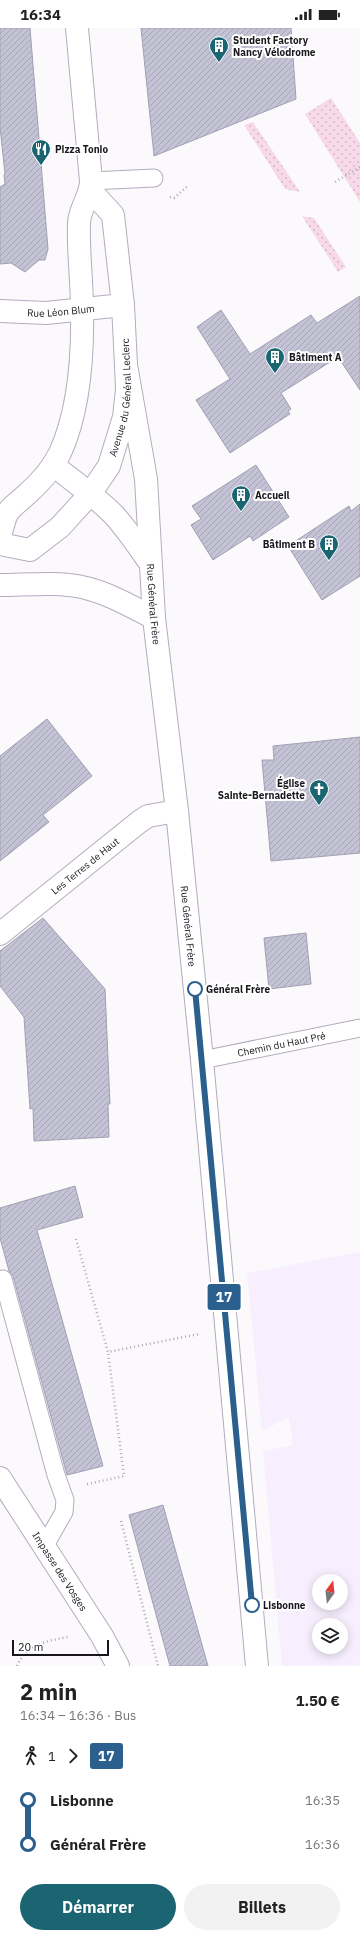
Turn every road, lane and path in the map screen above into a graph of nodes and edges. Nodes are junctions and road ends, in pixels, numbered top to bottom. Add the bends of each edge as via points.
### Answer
1 (77, 28) edge
2 (360, 167) edge
3 (154, 178) dead end
4 (335, 182) dead end
5 (91, 186) junction
6 (123, 305) junction
7 (82, 309) junction
8 (0, 311) edge
9 (126, 365) junction
10 (53, 465) junction
11 (90, 494) junction
12 (0, 535) edge
13 (0, 544) edge
14 (150, 563) junction
15 (0, 585) edge
16 (154, 618) junction
17 (177, 811) junction
18 (0, 934) edge
19 (360, 1028) edge
20 (202, 1060) junction
21 (76, 1239) dead end
22 (3, 1279) dead end
23 (227, 1329) junction
24 (108, 1352) junction
25 (0, 1478) edge
26 (62, 1490) junction
27 (121, 1521) dead end
28 (44, 1546) junction
29 (47, 1642) dead end
30 (17, 1666) edge
31 (118, 1666) edge
32 (158, 1666) edge
33 (257, 1666) edge

1 - 5 street
2 - 4 path
3 - 5 lane
5 - 6 street, Avenue du Général Leclerc via 113,215
5 - 7 street via 79,216
6 - 7 street, Rue Léon Blum
6 - 9 street, Avenue du Général Leclerc
7 - 8 street, Rue Léon Blum via 46,313
7 - 10 street via 81,350 74,410 66,437
9 - 11 street, Avenue du Général Leclerc via 127,390 119,438 109,466
9 - 14 street via 146,479
10 - 11 street, Rue Général Frère
10 - 12 street via 40,482 8,512
11 - 13 street, Avenue du Général Leclerc via 60,527 30,550
11 - 14 street, Rue Général Frère via 130,534
14 - 16 street, Rue Général Frère
15 - 16 street via 86,587
16 - 17 street, Rue Général Frère
17 - 18 street, Les Terres de Haut via 148,816 139,822
17 - 20 street, Rue Général Frère
19 - 20 lane, Chemin du Haut Pré
20 - 23 street, Rue Général Frère
21 - 24 path
22 - 26 lane
23 - 24 path
23 - 33 street, Rue Général Frère
24 - 26 path via 124,1476
25 - 28 street, Impasse des Vosges
26 - 28 lane via 65,1500 64,1512
27 - 32 path
28 - 31 street, Impasse des Vosges via 102,1636
29 - 30 path via 28,1650

